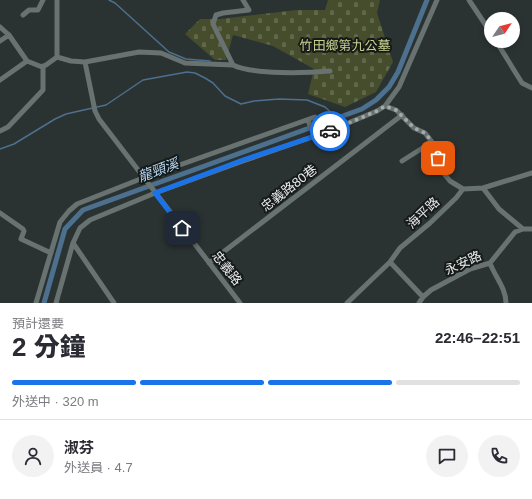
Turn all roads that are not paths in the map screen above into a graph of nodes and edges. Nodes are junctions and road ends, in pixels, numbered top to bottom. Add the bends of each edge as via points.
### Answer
1 (43, 0) edge
2 (56, 0) edge
3 (243, 0) edge
4 (437, 0) edge
5 (469, 0) edge
6 (23, 15) dead end
7 (484, 22) edge
8 (0, 27) edge
9 (9, 35) junction
10 (0, 41) edge
11 (500, 48) edge
12 (57, 57) junction
13 (27, 61) junction
14 (85, 62) junction
15 (233, 65) junction
16 (44, 66) junction
17 (330, 70) dead end
18 (0, 80) edge
19 (532, 88) edge
20 (385, 106) junction
21 (402, 115) junction
22 (316, 117) dead end
23 (308, 120) junction
24 (0, 131) edge
25 (314, 136) junction
26 (432, 142) junction
27 (402, 161) dead end
28 (532, 173) edge
29 (144, 179) junction
30 (483, 188) junction
31 (462, 189) junction
32 (154, 192) junction
33 (0, 213) edge
34 (523, 229) junction
35 (532, 229) edge
36 (73, 243) junction
37 (51, 253) junction
38 (390, 262) junction
39 (209, 263) junction
40 (490, 263) junction
41 (423, 297) junction
42 (36, 303) edge
43 (56, 303) edge
44 (114, 303) edge
45 (240, 303) edge
46 (346, 303) edge
47 (419, 303) edge
48 (506, 303) edge

1 - 6 street via 38,10 29,10
2 - 12 street
3 - 15 street via 248,10 223,13 216,16 213,24
4 - 20 street via 399,87
5 - 7 street
8 - 9 street
9 - 10 street
9 - 13 street
11 - 19 street via 522,83
12 - 14 street
12 - 16 street
13 - 16 street
13 - 18 street
14 - 15 street via 139,52 161,52 185,63
14 - 29 street, 忠義路 via 99,119
15 - 17 street via 256,70
16 - 24 street via 43,90 8,127
20 - 21 street
20 - 25 street via 324,134
21 - 26 street via 414,128 425,133
21 - 39 street, 忠義路80巷
22 - 23 street
23 - 25 street
23 - 29 street
25 - 32 street
26 - 27 street
26 - 31 street via 445,176
28 - 30 street
29 - 32 street, 忠義路
29 - 37 street via 82,202 73,208 60,222
30 - 31 street
30 - 34 street via 499,209
31 - 38 street, 海平路 via 430,223 400,248
32 - 36 street via 90,220 80,228
32 - 39 street, 忠義路
33 - 37 street via 23,229 21,239
34 - 35 street
34 - 40 street, 永安路 via 511,236
36 - 43 street
36 - 44 street
37 - 42 street
38 - 41 street
38 - 46 street, 海平路
39 - 45 street, 忠義路
40 - 41 street, 永安路 via 470,269
40 - 48 street via 505,293
41 - 47 street, 永安路

